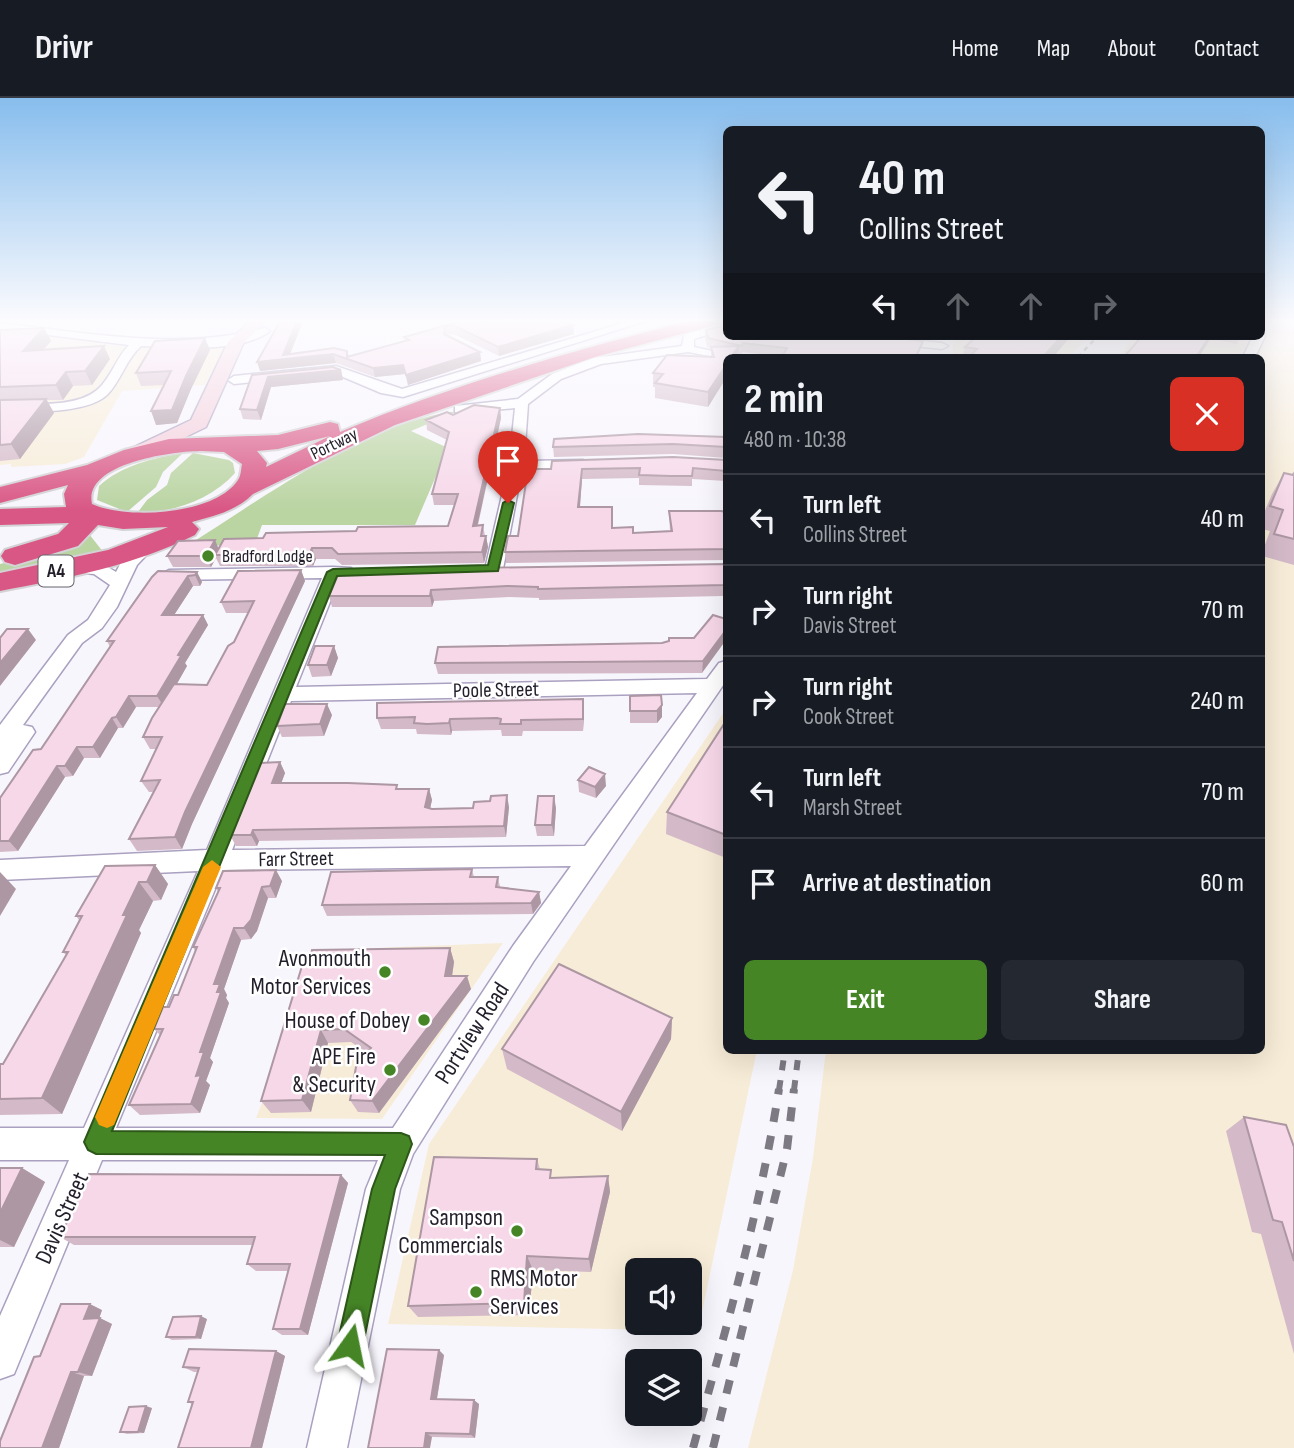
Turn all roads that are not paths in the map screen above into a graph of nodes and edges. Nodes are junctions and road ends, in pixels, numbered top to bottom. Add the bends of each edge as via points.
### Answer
1 (105, 384) edge
2 (222, 384) edge
3 (232, 384) edge
4 (371, 384) edge
5 (427, 384) edge
6 (469, 384) edge
7 (495, 384) edge
8 (541, 384) edge
9 (522, 403) junction
10 (0, 408) edge
11 (460, 409) edge
12 (227, 446) junction
13 (137, 453) junction
14 (600, 463) edge
15 (516, 465) junction
16 (98, 470) junction
17 (0, 495) edge
18 (232, 496) junction
19 (89, 515) junction
20 (0, 517) edge
21 (146, 547) junction
22 (0, 559) edge
23 (74, 567) junction
24 (492, 569) edge
25 (333, 572) junction
26 (369, 572) edge
27 (165, 575) edge
28 (0, 582) edge
29 (120, 586) junction
30 (94, 624) junction
31 (719, 677) edge
32 (281, 694) junction
33 (0, 741) edge
34 (0, 766) edge
35 (592, 856) junction
36 (215, 860) junction
37 (0, 870) edge
38 (96, 1142) junction
39 (0, 1144) edge
40 (401, 1144) junction
41 (0, 1360) edge
42 (327, 1448) edge

1 - 10 street via 97,395 76,402
2 - 13 main road via 199,423
3 - 12 main road via 215,429
4 - 5 street via 403,393
6 - 12 highway, Portway via 314,435
7 - 18 highway, Portway / A4 via 340,440
8 - 9 street
9 - 11 street
9 - 15 street
12 - 13 highway, Portway via 182,444
12 - 18 highway via 255,463 252,480
13 - 16 highway, Portway
14 - 15 street
15 - 24 street
16 - 17 highway, Portway
16 - 19 highway via 76,494 76,501
18 - 19 highway via 194,514 156,522 119,523
18 - 21 highway, A4 via 191,526
19 - 20 highway
19 - 22 highway, A4 via 77,534 56,546
21 - 23 highway, A4
21 - 29 street via 129,563
23 - 28 highway, A4
23 - 29 street via 103,570
25 - 26 street
25 - 27 street
25 - 32 street, Davis Street
29 - 30 street
30 - 33 street via 75,639
30 - 34 street via 91,639
31 - 32 street, Poole Street
31 - 35 street, Portview Road
32 - 36 street, Davis Street
35 - 36 street, Farr Street
35 - 40 street, Portview Road
36 - 37 street, Farr Street
36 - 38 street, Davis Street
38 - 39 street
38 - 40 street
38 - 41 street, Davis Street
40 - 42 street, Portview Road via 383,1189

